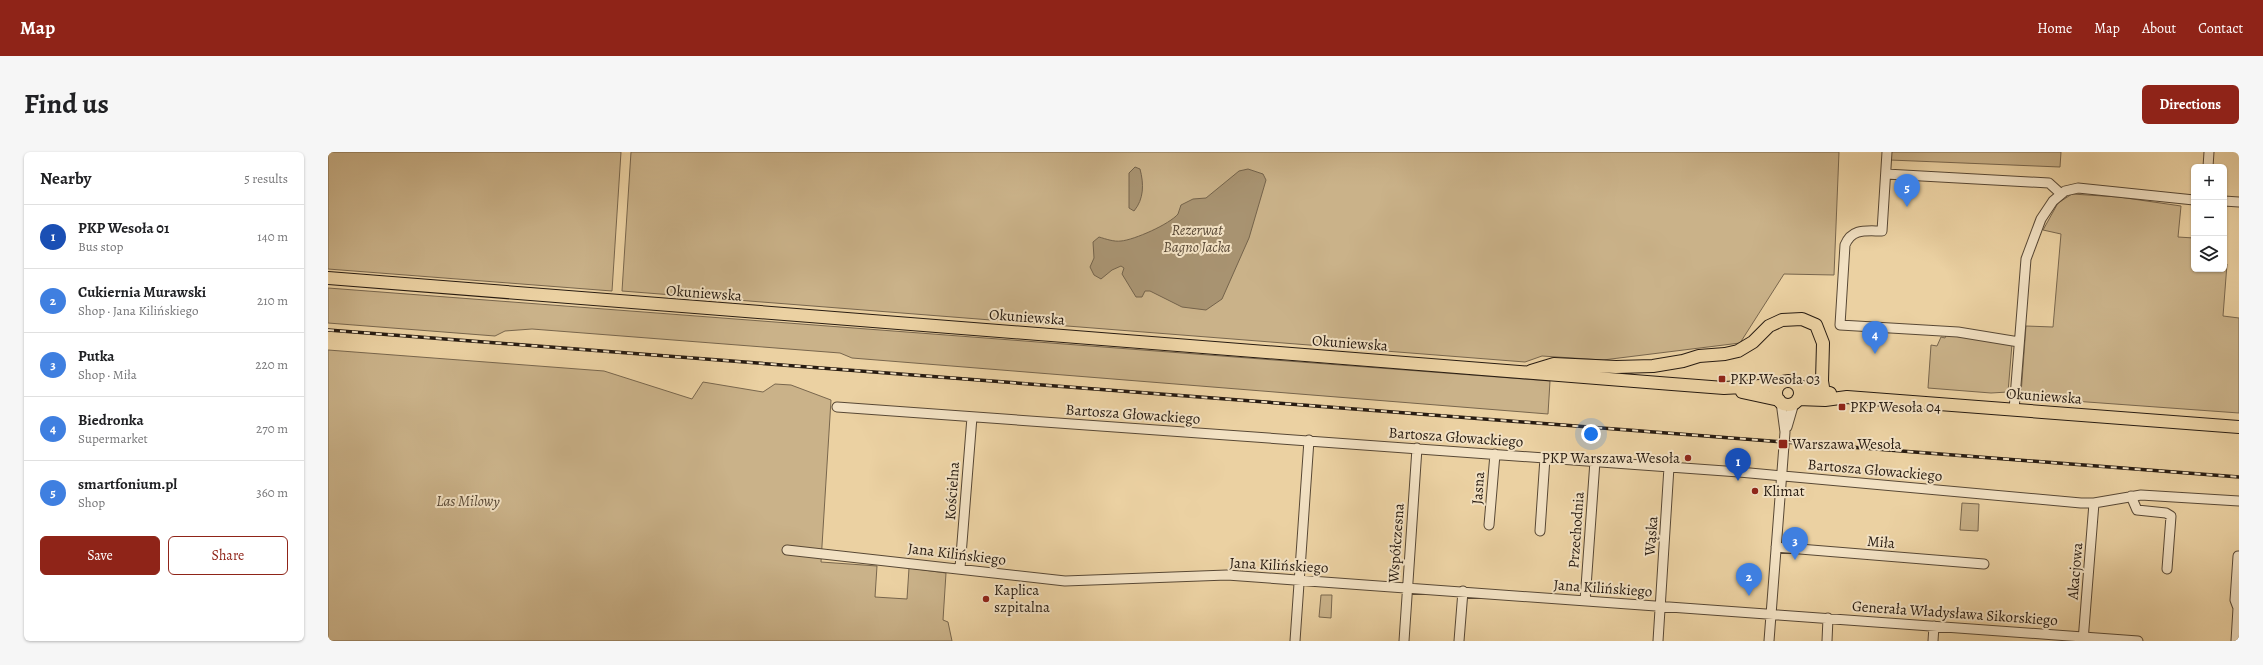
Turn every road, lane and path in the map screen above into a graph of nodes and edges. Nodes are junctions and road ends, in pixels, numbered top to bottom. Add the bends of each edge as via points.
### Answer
1 (1887, 152) edge
2 (2209, 152) edge
3 (2208, 164) edge
4 (1886, 174) junction
5 (2060, 193) junction
6 (2191, 200) edge
7 (2227, 201) edge
8 (2239, 202) edge
9 (328, 278) edge
10 (2019, 342) junction
11 (1528, 373) junction
12 (1779, 385) junction
13 (1798, 386) junction
14 (1724, 388) junction
15 (1825, 395) junction
16 (1780, 401) junction
17 (1796, 401) junction
18 (837, 407) dead end
19 (2014, 410) junction
20 (972, 417) junction
21 (2239, 427) edge
22 (1785, 432) junction
23 (1309, 440) junction
24 (1417, 448) junction
25 (1495, 454) junction
26 (1545, 458) junction
27 (1595, 461) junction
28 (1670, 467) junction
29 (1782, 476) junction
30 (2131, 496) junction
31 (2239, 501) edge
32 (2094, 503) junction
33 (1489, 525) dead end
34 (1540, 531) dead end
35 (1776, 547) junction
36 (787, 550) dead end
37 (2238, 556) edge
38 (1984, 564) dead end
39 (960, 568) junction
40 (2167, 570) dead end
41 (1299, 579) junction
42 (1407, 587) junction
43 (1463, 591) junction
44 (1585, 601) junction
45 (1660, 606) junction
46 (1771, 614) junction
47 (1828, 618) junction
48 (1934, 626) junction
49 (2083, 639) edge
50 (1295, 641) edge
51 (1404, 641) edge
52 (1459, 641) edge
53 (1658, 641) edge
54 (1769, 641) edge
55 (1827, 641) edge
56 (1933, 641) edge
57 (2138, 641) edge
58 (2236, 641) edge

1 - 4 street
2 - 3 street
4 - 5 street via 2049,183
4 - 10 street via 1882,231 1857,232 1849,237 1845,245 1840,325 1958,332
5 - 6 street via 2073,188 2093,188
5 - 10 street via 2041,219 2026,259
7 - 8 street
9 - 11 main road, Okuniewska
10 - 19 street
11 - 14 main road, Okuniewska
11 - 15 main road via 1554,364 1653,366 1699,356 1729,354 1750,344 1774,323 1796,318 1812,322 1820,335 1823,343 1821,362
12 - 13 main road via 1787,380
12 - 14 main road, Okuniewska
12 - 16 main road via 1776,394
13 - 15 main road, Okuniewska
13 - 17 main road via 1800,392
14 - 16 main road, Okuniewska
15 - 17 main road, Okuniewska
15 - 19 main road, Okuniewska
16 - 17 main road via 1785,404
16 - 22 street
17 - 22 street
18 - 20 street, Bartosza Głowackiego
19 - 21 main road, Okuniewska
20 - 23 street, Bartosza Głowackiego
20 - 39 street, Kościelna
22 - 29 street
23 - 24 street, Bartosza Głowackiego
23 - 41 street
24 - 25 street, Bartosza Głowackiego
24 - 42 street, Współczesna
25 - 26 street, Bartosza Głowackiego
25 - 33 street, Jasna
26 - 27 street, Bartosza Głowackiego
26 - 34 street
27 - 28 street, Bartosza Głowackiego
27 - 44 street, Przechodnia
28 - 29 street, Bartosza Głowackiego
28 - 45 street, Wąska
29 - 32 street, Bartosza Głowackiego
29 - 35 street
30 - 31 street, Bartosza Głowackiego via 2154,495
30 - 32 street, Bartosza Głowackiego
30 - 40 street via 2137,510 2166,513 2171,516
32 - 49 street, Akacjowa
35 - 38 street, Miła
35 - 46 street
36 - 39 street, Jana Kilińskiego
37 - 58 street
39 - 41 street, Jana Kilińskiego via 1066,581 1227,575
41 - 42 street, Jana Kilińskiego
41 - 50 street
42 - 43 street, Jana Kilińskiego
42 - 51 street, Współczesna
43 - 44 street, Jana Kilińskiego
43 - 52 street
44 - 45 street, Jana Kilińskiego
45 - 46 street, Jana Kilińskiego
45 - 53 street, Wąska
46 - 47 street, Generała Władysława Sikorskiego
46 - 54 street
47 - 48 street, Generała Władysława Sikorskiego
47 - 55 street
48 - 49 street, Generała Władysława Sikorskiego
48 - 56 street
49 - 57 street, Generała Władysława Sikorskiego

